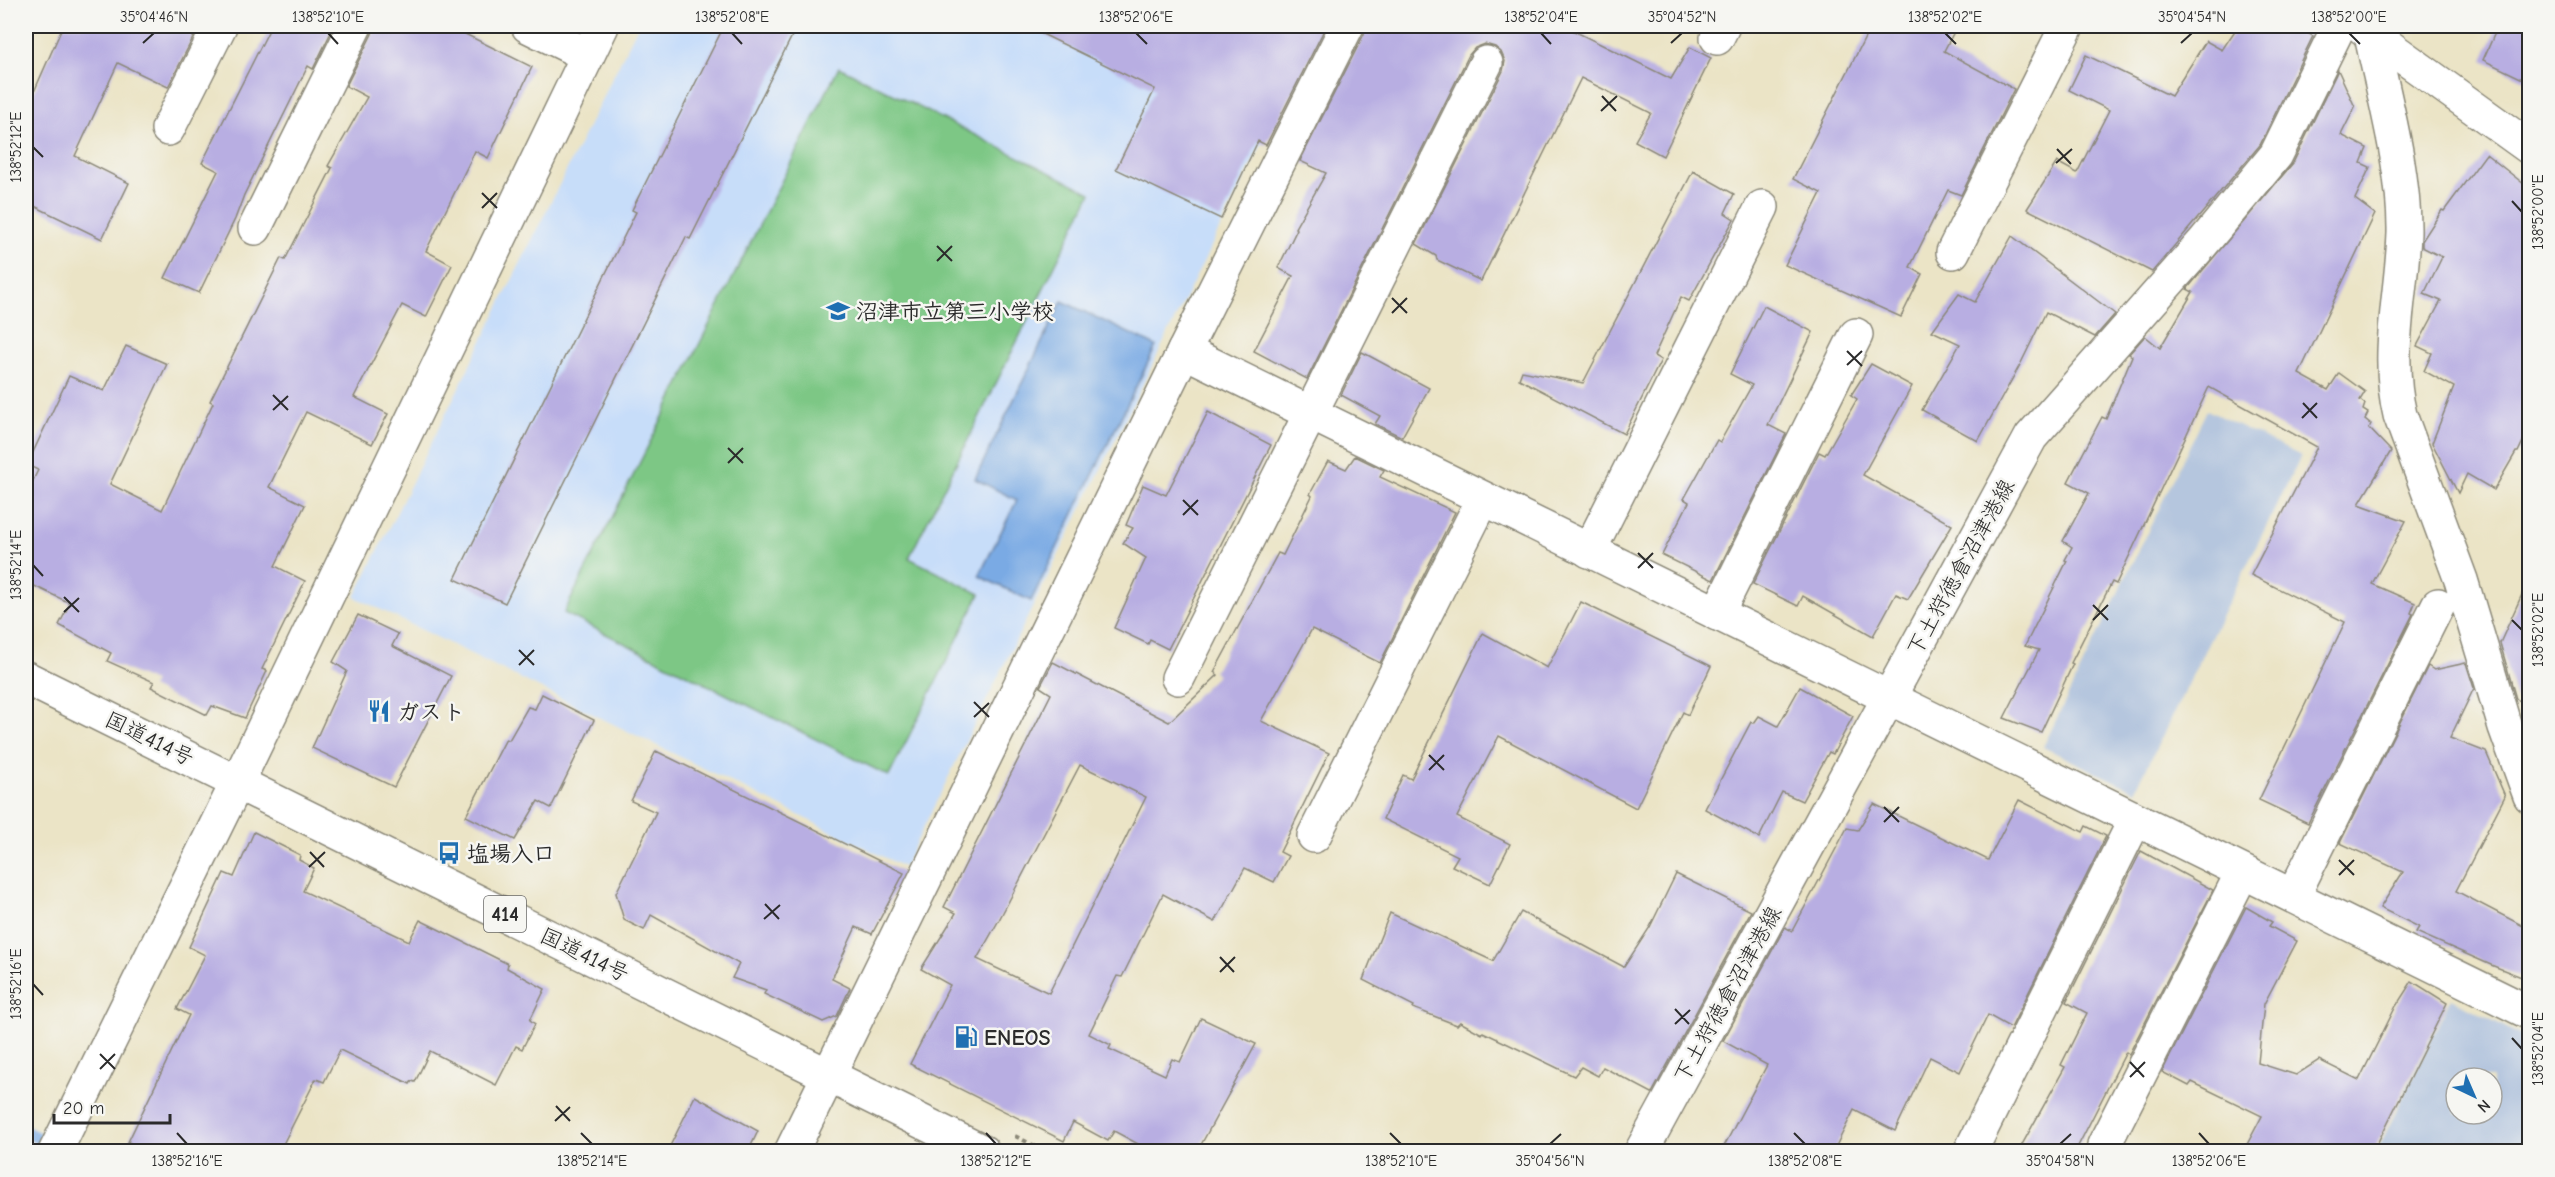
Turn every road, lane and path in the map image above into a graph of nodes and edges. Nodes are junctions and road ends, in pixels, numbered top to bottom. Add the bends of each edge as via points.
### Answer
1 (220, 26) edge
2 (355, 26) edge
3 (528, 26) edge
4 (602, 26) edge
5 (1347, 26) edge
6 (2067, 26) edge
7 (2339, 26) edge
8 (2365, 30) edge
9 (587, 55) junction
10 (1485, 63) dead end
11 (168, 129) dead end
12 (2529, 148) edge
13 (1762, 207) dead end
14 (255, 228) dead end
15 (1953, 252) dead end
16 (1856, 334) dead end
17 (1184, 351) junction
18 (1310, 412) junction
19 (1483, 499) junction
20 (1589, 551) junction
21 (2438, 605) dead end
22 (1718, 614) junction
23 (26, 678) edge
24 (1178, 678) dead end
25 (1888, 699) junction
26 (238, 781) junction
27 (2529, 796) edge
28 (2135, 820) junction
29 (1314, 836) dead end
30 (2242, 873) junction
31 (2294, 896) junction
32 (2529, 1013) edge
33 (830, 1076) junction
34 (2104, 1145) dead end
35 (55, 1152) edge
36 (791, 1152) edge
37 (983, 1152) edge
38 (1641, 1152) edge
39 (1970, 1152) edge

1 - 11 main road
2 - 14 main road
3 - 9 main road
4 - 9 main road
5 - 17 main road
6 - 15 main road
7 - 25 main road, 下土狩徳倉沼津港線 via 2276,155 2031,437
8 - 12 main road
8 - 27 main road via 2396,159 2404,231 2393,351 2395,395 2474,619
9 - 26 main road
10 - 18 main road
13 - 20 main road
16 - 22 main road
17 - 18 main road
17 - 33 main road
18 - 19 main road
18 - 24 main road
19 - 20 main road
19 - 29 main road
20 - 22 main road
21 - 31 main road
22 - 25 main road
23 - 26 main road, 国道414号 / 414
25 - 28 main road
25 - 38 main road, 下土狩徳倉沼津港線
26 - 33 main road, 国道414号 / 414
26 - 35 main road
28 - 30 main road
28 - 39 main road
30 - 31 main road
30 - 34 main road
31 - 32 main road
33 - 36 main road
33 - 37 main road, 国道414号 / 414

